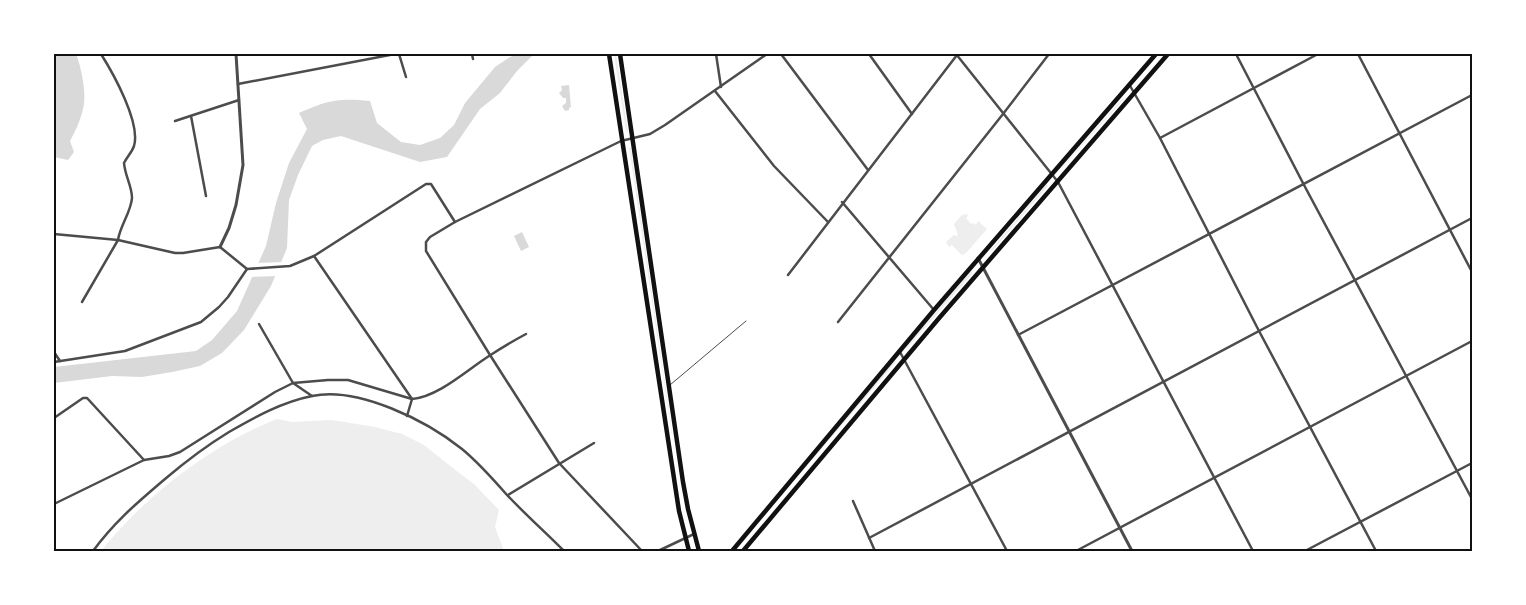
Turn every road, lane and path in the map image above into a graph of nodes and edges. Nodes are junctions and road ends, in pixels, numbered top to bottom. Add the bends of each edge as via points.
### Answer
1 (101, 54) edge
2 (236, 54) edge
3 (397, 54) edge
4 (472, 54) edge
5 (609, 54) edge
6 (620, 54) edge
7 (716, 54) edge
8 (767, 54) edge
9 (781, 54) edge
10 (869, 54) edge
11 (956, 54) edge
12 (1048, 54) edge
13 (1156, 54) edge
14 (1168, 54) edge
15 (1236, 54) edge
16 (1318, 54) edge
17 (1358, 54) edge
18 (473, 59) dead end
19 (406, 78) dead end
20 (238, 84) junction
21 (1129, 84) junction
22 (721, 87) junction
23 (1254, 88) junction
24 (715, 91) junction
25 (1134, 93) junction
26 (1472, 95) edge
27 (240, 100) junction
28 (912, 114) junction
29 (1003, 114) junction
30 (192, 116) junction
31 (175, 121) dead end
32 (1400, 134) junction
33 (1160, 138) junction
34 (633, 139) junction
35 (621, 141) junction
36 (868, 170) junction
37 (1052, 173) junction
38 (1058, 182) junction
39 (1304, 184) junction
40 (206, 196) dead end
41 (842, 202) junction
42 (1472, 218) edge
43 (455, 222) junction
44 (828, 222) junction
45 (1450, 230) junction
46 (54, 234) edge
47 (1209, 235) junction
48 (118, 240) junction
49 (220, 247) junction
50 (314, 256) junction
51 (889, 256) junction
52 (978, 258) junction
53 (982, 267) junction
54 (248, 269) junction
55 (1472, 272) edge
56 (788, 275) dead end
57 (1356, 280) junction
58 (1113, 286) junction
59 (82, 302) dead end
60 (934, 310) junction
61 (746, 321) dead end
62 (838, 322) dead end
63 (259, 324) dead end
64 (1259, 331) junction
65 (526, 334) dead end
66 (1018, 335) junction
67 (1472, 341) edge
68 (900, 350) junction
69 (54, 352) edge
70 (490, 355) junction
71 (904, 359) junction
72 (60, 361) junction
73 (54, 362) edge
74 (1406, 376) junction
75 (1164, 382) junction
76 (293, 383) junction
77 (670, 386) junction
78 (313, 396) junction
79 (412, 399) junction
80 (407, 416) junction
81 (54, 418) edge
82 (1309, 427) junction
83 (1069, 432) junction
84 (594, 443) dead end
85 (669, 451) junction
86 (678, 451) junction
87 (144, 460) junction
88 (559, 463) junction
89 (1472, 463) edge
90 (1458, 471) junction
91 (1214, 478) junction
92 (971, 484) junction
93 (508, 495) junction
94 (1472, 499) edge
95 (853, 501) dead end
96 (54, 504) edge
97 (1360, 522) junction
98 (1120, 527) junction
99 (694, 534) junction
100 (869, 538) junction
101 (685, 539) junction
102 (93, 551) edge
103 (564, 551) edge
104 (642, 551) edge
105 (658, 551) edge
106 (689, 551) edge
107 (699, 551) edge
108 (732, 551) edge
109 (743, 551) edge
110 (875, 551) edge
111 (1007, 551) edge
112 (1076, 551) edge
113 (1132, 551) edge
114 (1253, 551) edge
115 (1306, 551) edge
116 (1376, 551) edge

1 - 48 street via 124,95 136,138 134,148 124,163 132,198
2 - 20 street
3 - 19 street
3 - 20 street
4 - 18 street
5 - 35 main road
6 - 34 main road
7 - 22 street
8 - 22 street
9 - 36 street
10 - 28 street
11 - 28 street
11 - 29 street
12 - 29 street
13 - 21 main road
14 - 25 main road
15 - 23 street
16 - 23 street
17 - 32 street
20 - 27 street
21 - 25 street
21 - 37 main road
22 - 24 street
23 - 33 street
23 - 39 street
24 - 34 street via 650,134
24 - 44 street via 774,166
25 - 33 street
25 - 38 main road
26 - 32 street
27 - 30 street
27 - 49 street via 243,165 236,205
28 - 36 street
29 - 37 street
29 - 51 street
30 - 31 street
30 - 40 street
32 - 39 street
32 - 45 street
33 - 47 street
34 - 35 street
34 - 77 main road
35 - 43 street
35 - 85 main road
36 - 41 street
37 - 38 street
37 - 52 main road
38 - 53 main road
38 - 58 street
39 - 47 street
39 - 57 street
41 - 44 street
41 - 51 street
42 - 45 street
43 - 50 street via 431,184 426,184
43 - 70 street via 430,237 426,251
44 - 56 street
45 - 55 street
45 - 57 street
46 - 48 street
47 - 58 street
47 - 64 street
48 - 49 street via 175,253
48 - 59 street
49 - 54 street
50 - 54 street via 290,266
50 - 79 street
51 - 60 street
51 - 62 street
52 - 53 street
52 - 60 main road
53 - 66 street
53 - 71 main road
54 - 72 street via 219,307 200,322 125,351
57 - 64 street
57 - 74 street
58 - 66 street
58 - 75 street
60 - 68 main road
61 - 77 lane
63 - 76 street
64 - 75 street
64 - 82 street
65 - 70 street
66 - 83 street
67 - 74 street
68 - 71 street
68 - 108 main road
69 - 72 street
70 - 79 street via 433,394
70 - 88 street
71 - 92 street
71 - 109 main road
72 - 73 street
74 - 82 street
74 - 90 street
75 - 83 street
75 - 91 street
76 - 78 street
76 - 79 street via 348,380
76 - 87 street via 180,452
77 - 86 main road
78 - 80 street via 361,399
78 - 102 street via 271,409 201,450 120,518
79 - 80 street
80 - 93 street via 463,450
81 - 87 street via 87,398
82 - 91 street
82 - 97 street
83 - 92 street
83 - 98 street
84 - 88 street
85 - 86 main road
85 - 101 main road
86 - 99 main road
87 - 96 street
88 - 93 street
88 - 104 street
89 - 90 street
90 - 94 street
90 - 97 street
91 - 98 street
91 - 114 street
92 - 100 street
92 - 111 street
93 - 103 street
95 - 100 street
97 - 115 street
97 - 116 street
98 - 112 street
98 - 113 street
99 - 101 street
99 - 107 main road
100 - 110 street
101 - 105 street
101 - 106 main road

